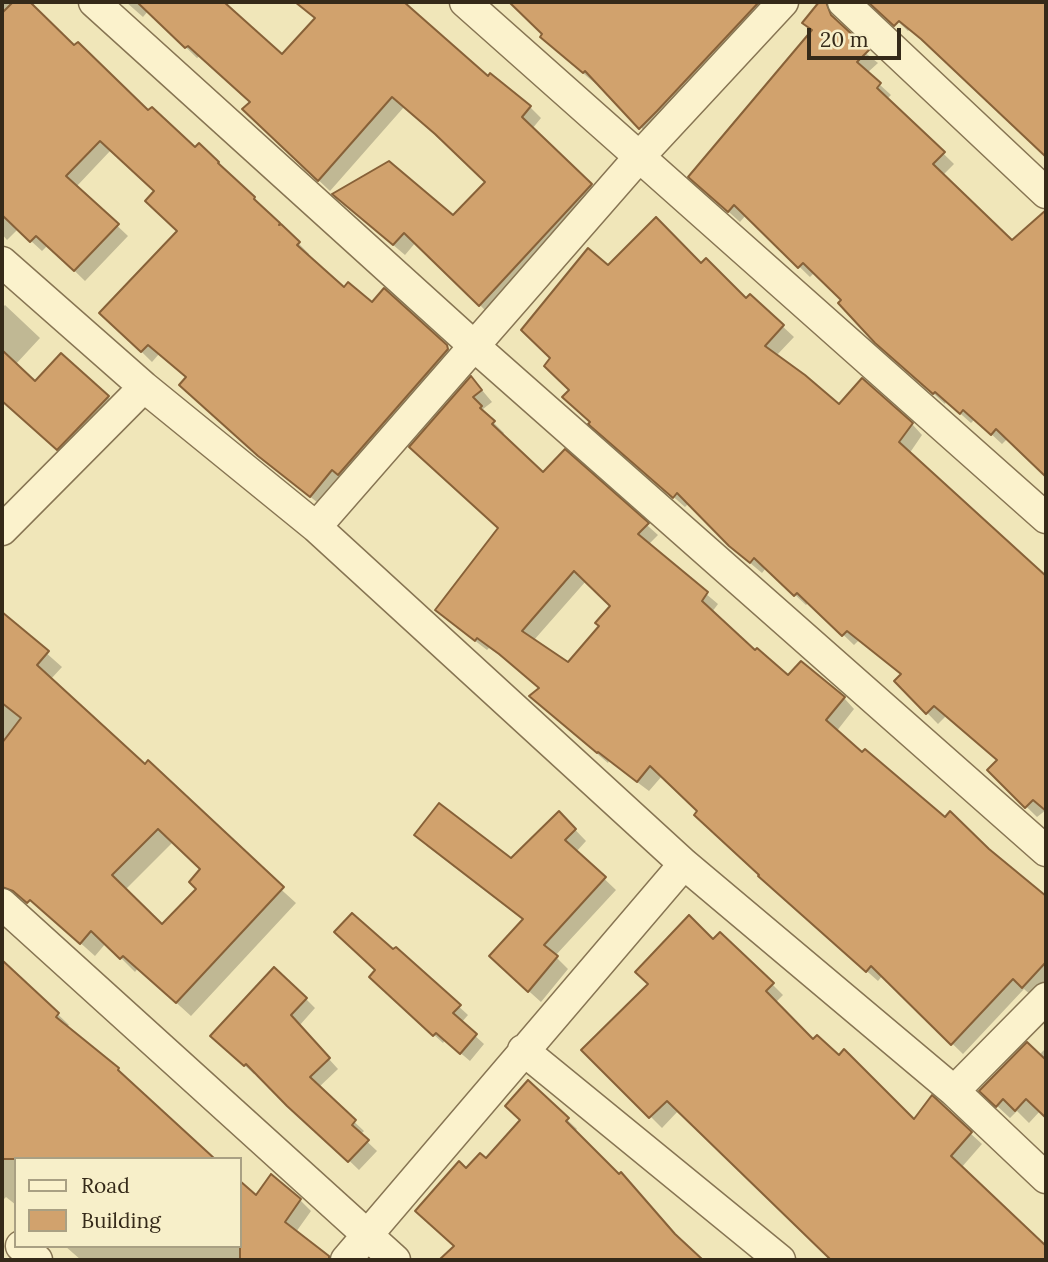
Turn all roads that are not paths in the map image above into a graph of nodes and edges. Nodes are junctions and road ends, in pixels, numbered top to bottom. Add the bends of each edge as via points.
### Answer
1 (94, 2) edge
2 (465, 2) edge
3 (783, 2) edge
4 (843, 2) edge
5 (640, 156) junction
6 (1046, 193) edge
7 (2, 262) edge
8 (473, 345) junction
9 (144, 387) junction
10 (1046, 518) edge
11 (316, 527) junction
12 (2, 530) edge
13 (1046, 851) edge
14 (684, 864) junction
15 (2, 904) edge
16 (1046, 998) edge
17 (523, 1050) junction
18 (954, 1091) junction
19 (1046, 1178) edge
20 (368, 1236) junction
21 (23, 1248) edge
22 (37, 1260) edge
23 (346, 1260) edge
24 (395, 1260) edge
25 (780, 1260) edge

1 - 8 street
2 - 5 street
3 - 5 street
4 - 6 street
5 - 8 street
5 - 10 street
7 - 9 street
8 - 11 street
8 - 13 street
9 - 11 street
9 - 12 street
11 - 14 street
14 - 17 street
14 - 18 street
15 - 20 street
16 - 18 street
17 - 20 street
17 - 25 street
18 - 19 street
20 - 23 street
20 - 24 street
21 - 22 street

